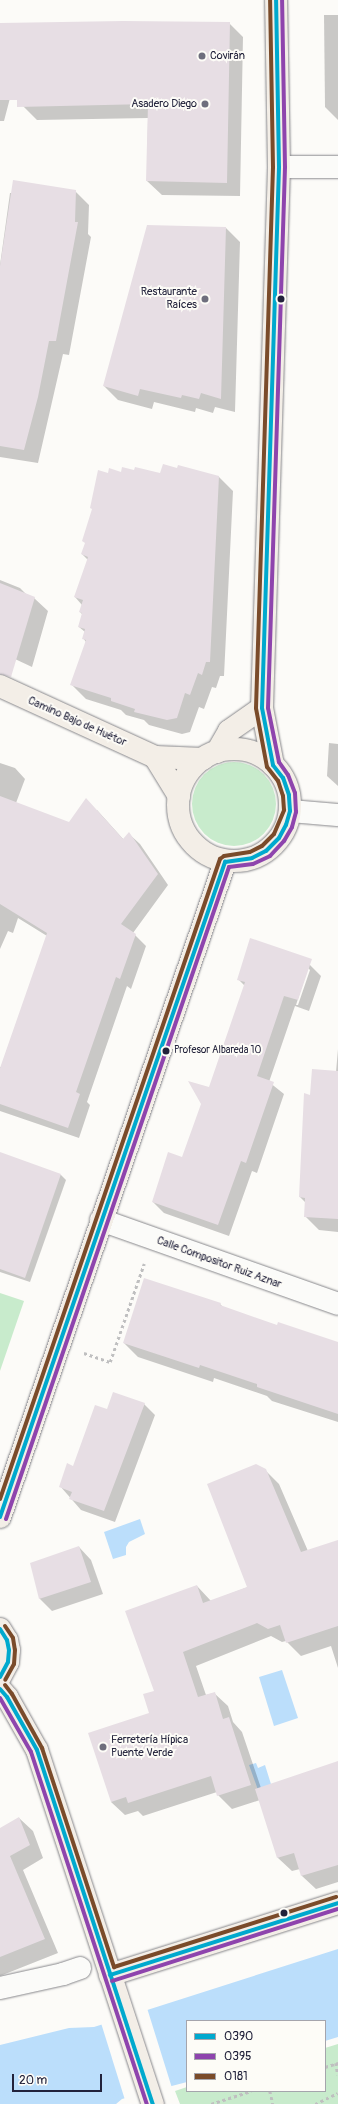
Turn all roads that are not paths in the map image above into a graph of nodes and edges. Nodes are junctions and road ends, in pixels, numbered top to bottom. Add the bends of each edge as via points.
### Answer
1 (276, 0) edge
2 (279, 167) junction
3 (338, 167) edge
4 (0, 686) edge
5 (262, 708) junction
6 (210, 756) junction
7 (155, 757) junction
8 (272, 764) junction
9 (179, 796) junction
10 (290, 811) junction
11 (338, 815) edge
12 (225, 862) junction
13 (101, 1220) junction
14 (338, 1304) edge
15 (0, 1517) edge
16 (0, 1629) edge
17 (0, 1677) edge
18 (0, 1689) edge
19 (338, 1903) edge
20 (80, 1968) dead end
21 (110, 1975) junction
22 (0, 1988) edge
23 (151, 2099) edge

1 - 2 main road
2 - 3 street
2 - 5 main road
4 - 7 main road, Camino Bajo de Huétor
5 - 6 main road via 229,731
5 - 8 main road
6 - 7 main road, Camino Bajo de Huétor
6 - 8 main road via 234,749 257,754
6 - 9 main road via 188,774
7 - 9 main road
8 - 10 main road via 283,778 289,795
9 - 12 main road via 178,810 182,826 192,842 204,852
10 - 11 street
10 - 12 main road via 279,838 266,851 252,858
12 - 13 main road
13 - 14 street, Calle Compositor Ruiz Aznar
13 - 15 main road
16 - 17 main road via 7,1640 9,1650 8,1662
18 - 21 main road via 37,1750
19 - 21 main road
20 - 22 street
21 - 23 main road

